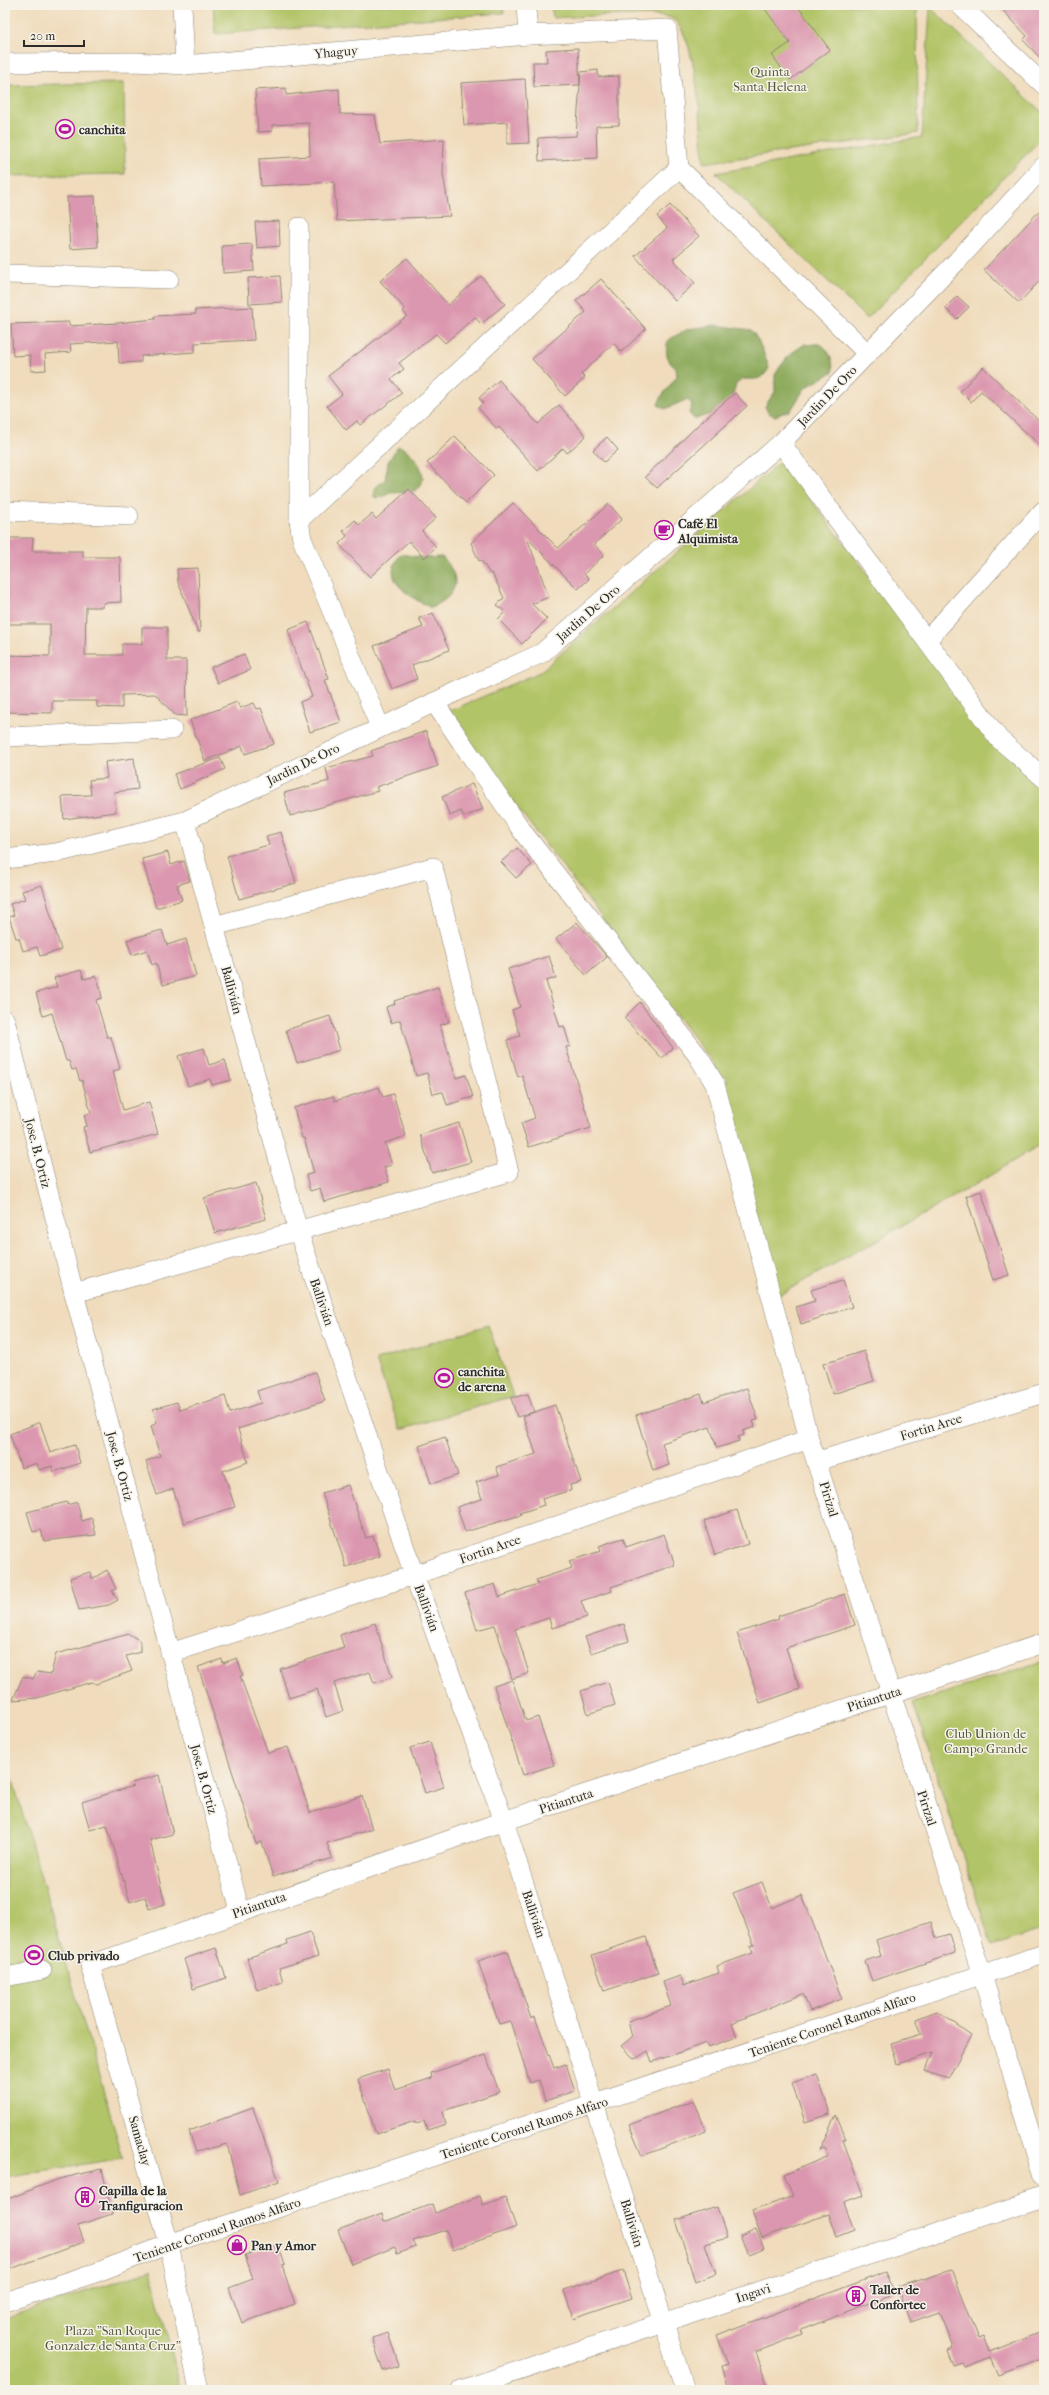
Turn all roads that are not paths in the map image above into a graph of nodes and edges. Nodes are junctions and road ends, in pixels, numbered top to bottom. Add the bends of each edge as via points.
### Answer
1 (182, 5) edge
2 (526, 5) edge
3 (960, 5) edge
4 (528, 35) junction
5 (5, 63) edge
6 (185, 64) junction
7 (1044, 85) edge
8 (1044, 166) edge
9 (678, 168) junction
10 (299, 227) dead end
11 (5, 274) edge
12 (169, 279) dead end
13 (868, 354) junction
14 (781, 444) junction
15 (1044, 510) edge
16 (5, 511) edge
17 (129, 516) dead end
18 (299, 520) junction
19 (928, 640) junction
20 (434, 702) junction
21 (380, 728) junction
22 (172, 730) dead end
23 (5, 737) edge
24 (1044, 778) edge
25 (185, 821) junction
26 (5, 859) edge
27 (214, 926) junction
28 (5, 1020) edge
29 (10, 1060) edge
30 (298, 1230) junction
31 (74, 1293) junction
32 (1044, 1393) edge
33 (809, 1439) junction
34 (818, 1461) junction
35 (414, 1575) junction
36 (1044, 1643) edge
37 (170, 1653) junction
38 (890, 1693) junction
39 (504, 1821) junction
40 (240, 1911) junction
41 (1044, 1954) edge
42 (90, 1964) joint
43 (42, 1970) dead end
44 (982, 1975) junction
45 (5, 1977) edge
46 (595, 2104) junction
47 (1044, 2178) edge
48 (1044, 2197) edge
49 (169, 2244) junction
50 (5, 2302) edge
51 (663, 2323) junction
52 (200, 2390) edge
53 (461, 2390) edge
54 (685, 2390) edge

1 - 6 street
2 - 4 street
3 - 7 street
4 - 6 street, Yhaguy
4 - 9 street, Yhaguy via 667,29
5 - 6 street, Yhaguy
8 - 13 street, Jardin De Oro
9 - 13 street
9 - 18 street
10 - 18 street
11 - 12 street
13 - 14 street, Jardin De Oro
14 - 19 street
14 - 20 street, Jardin De Oro via 542,653
15 - 19 street
16 - 17 street
18 - 21 street via 302,539
19 - 24 street via 999,739
20 - 21 street, Jardin De Oro
20 - 33 street, Pirizal via 525,835 708,1070 715,1084
21 - 25 street, Jardin De Oro
22 - 23 street
25 - 26 street, Jardin De Oro via 56,854
25 - 27 street, Ballivián
27 - 30 street, Ballivián
27 - 30 street via 433,867 510,1172
28 - 29 street, Jose. B. Ortiz
29 - 31 street, Jose. B. Ortiz
30 - 31 street
30 - 35 street, Ballivián
31 - 37 street, Jose. B. Ortiz
32 - 34 street, Fortin Arce
33 - 34 street, Pirizal
33 - 35 street, Fortin Arce
34 - 38 street, Pirizal
35 - 37 street, Fortin Arce
35 - 39 street, Ballivián
36 - 38 street, Pitiantuta
37 - 40 street, Jose. B. Ortiz
38 - 39 street, Pitiantuta
38 - 44 street, Pirizal
39 - 40 street, Pitiantuta
39 - 46 street, Ballivián
40 - 42 street, Pitiantuta
41 - 44 street, Teniente Coronel Ramos Alfaro
42 - 49 street, Samaclay
43 - 45 street
44 - 46 street, Teniente Coronel Ramos Alfaro
44 - 47 street, Pirizal
46 - 49 street, Teniente Coronel Ramos Alfaro
46 - 51 street, Ballivián
48 - 51 street, Ingavi
49 - 50 street, Teniente Coronel Ramos Alfaro via 98,2272
49 - 52 street, Samaclay
51 - 53 street, Ingavi
51 - 54 street, Ballivián

